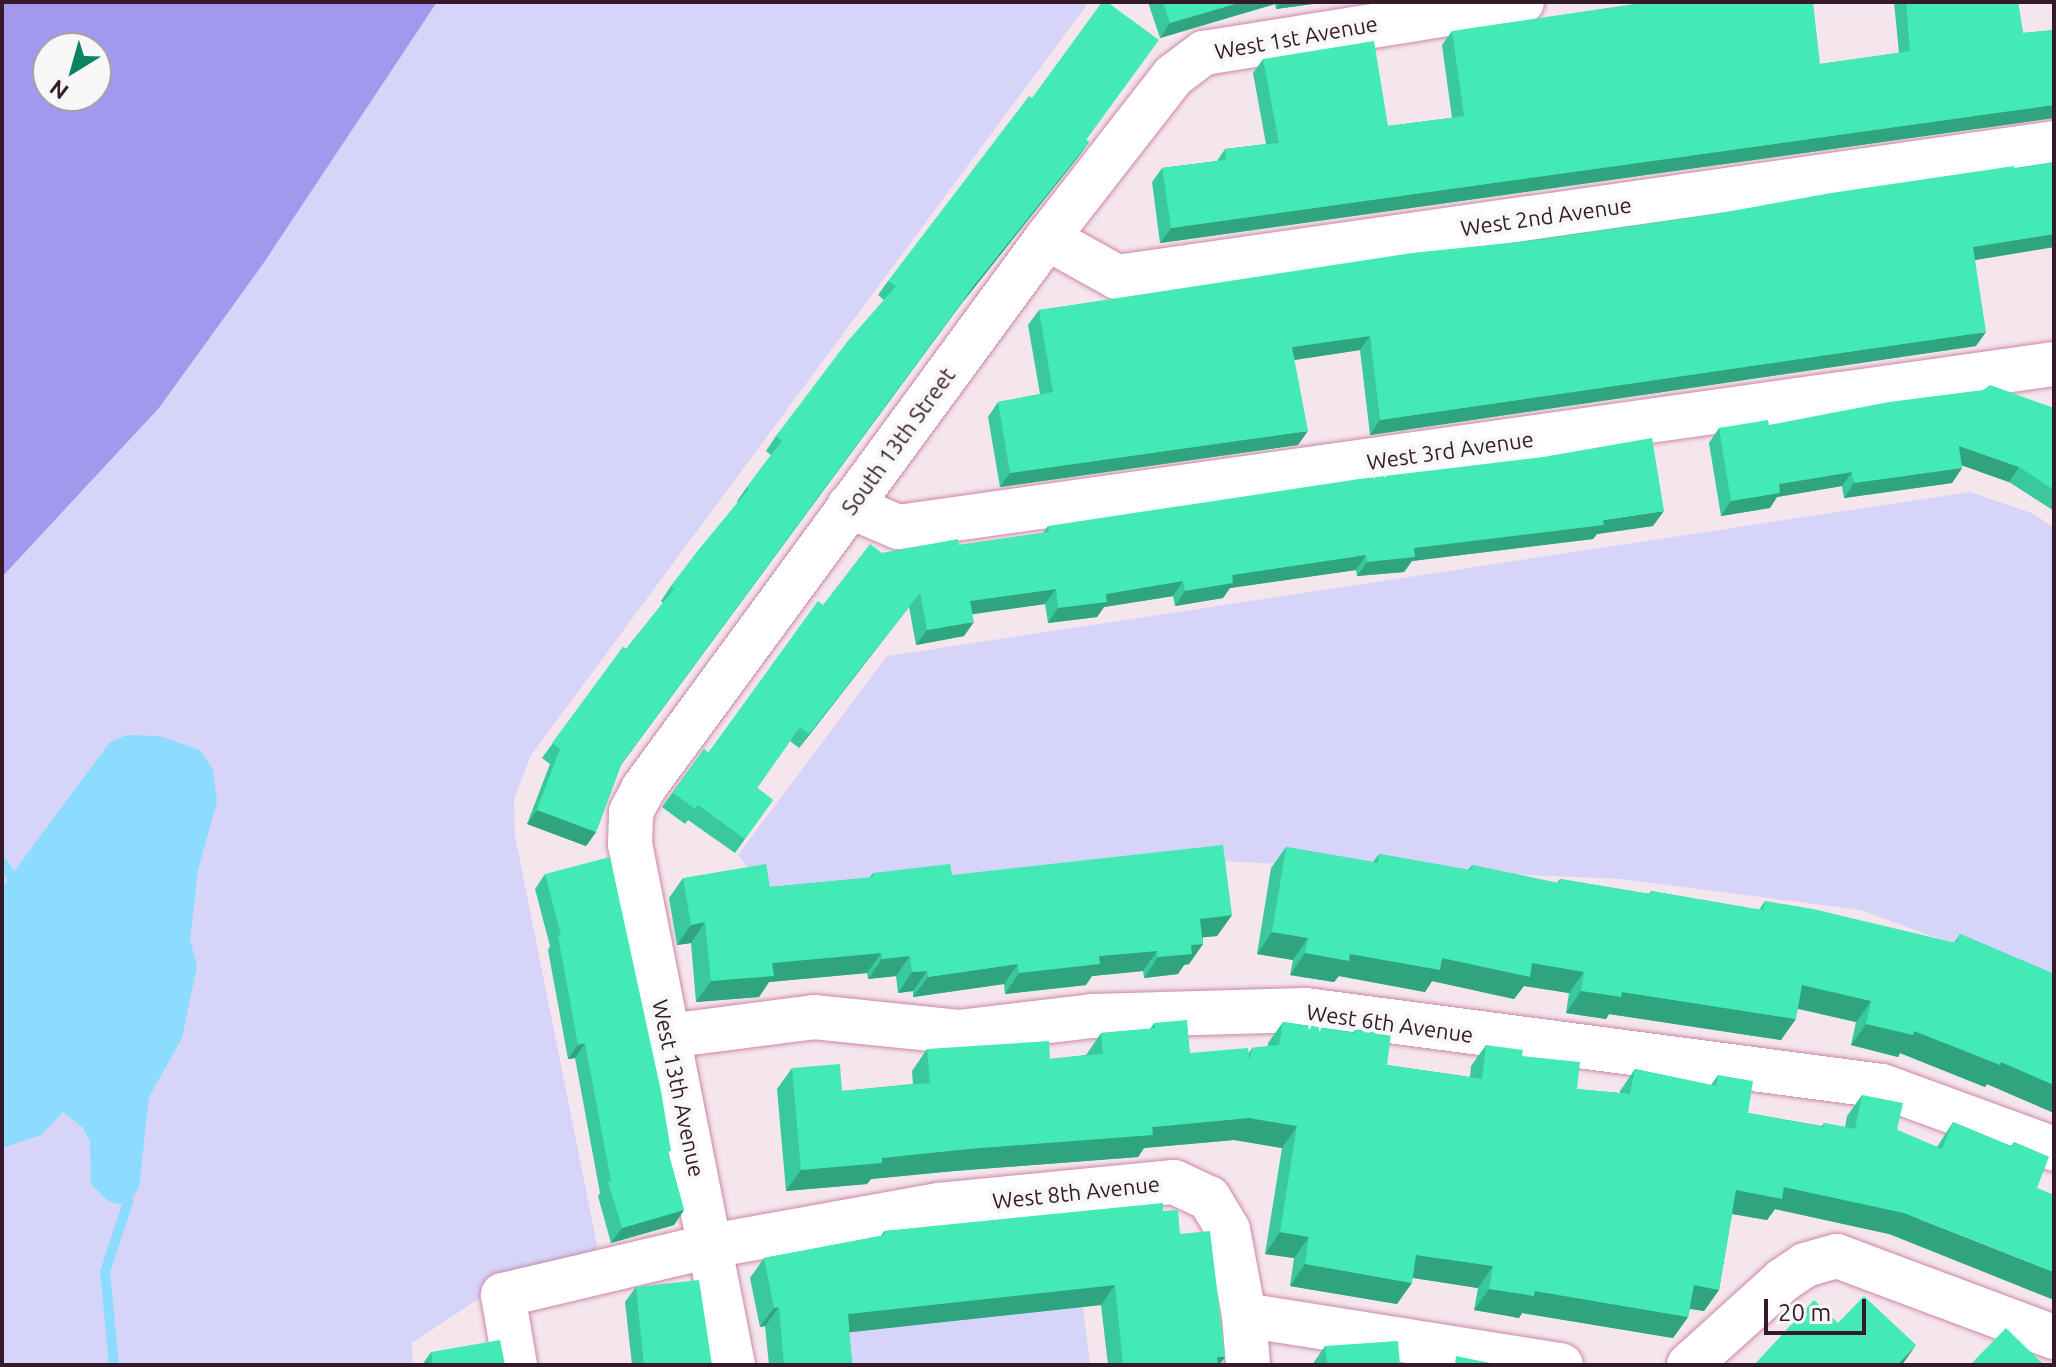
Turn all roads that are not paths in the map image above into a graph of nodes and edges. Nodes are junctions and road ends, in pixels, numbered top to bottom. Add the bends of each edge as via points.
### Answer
1 (1522, 2) edge
2 (1173, 76) joint
3 (2054, 143) edge
4 (1047, 238) junction
5 (2054, 364) edge
6 (849, 506) junction
7 (631, 812) joint
8 (668, 1036) junction
9 (2054, 1149) edge
10 (711, 1246) junction
11 (1244, 1315) junction
12 (2054, 1337) edge
13 (515, 1365) edge
14 (733, 1365) edge
15 (1248, 1365) edge
16 (1561, 1365) edge
17 (1689, 1365) edge

1 - 2 street, West 1st Avenue via 1204,53
2 - 4 street, South 13th Street
3 - 4 street, West 2nd Avenue via 1117,277
4 - 6 street, South 13th Street
5 - 6 street, West 3rd Avenue via 898,527
6 - 7 street, South 13th Street
7 - 8 street, West 13th Avenue via 630,844
8 - 9 street, West 6th Avenue via 814,1017 958,1032 1092,1016 1306,1010 1882,1086
8 - 10 street, West 13th Avenue
10 - 11 street, West 8th Avenue via 939,1205 1174,1182 1209,1198 1228,1230
10 - 13 street, West 8th Avenue via 503,1295
10 - 14 street, West 13th Avenue
11 - 15 street, West 8th Avenue
11 - 16 street
12 - 17 street via 1837,1256 1805,1265 1783,1280

